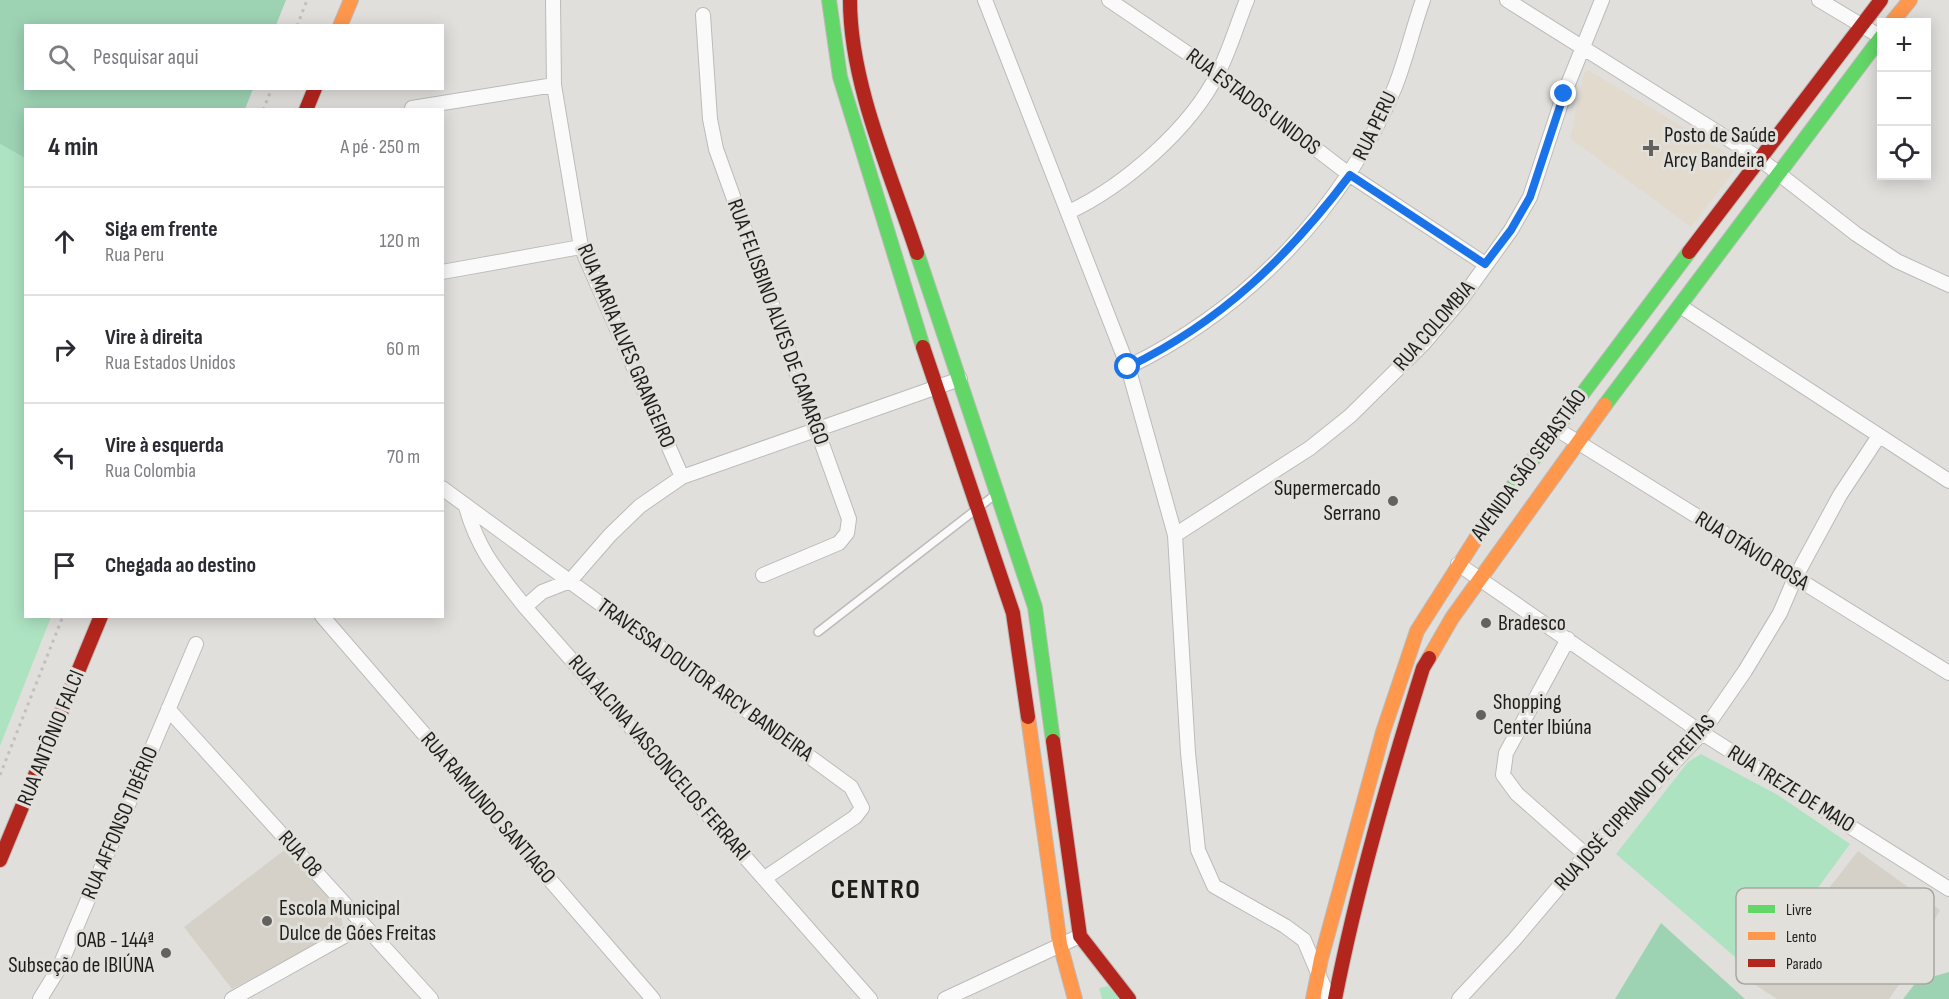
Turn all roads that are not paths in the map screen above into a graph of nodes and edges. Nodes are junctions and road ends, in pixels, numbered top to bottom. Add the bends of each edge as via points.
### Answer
1 (351, 0) edge
2 (553, 0) edge
3 (829, 0) edge
4 (850, 0) edge
5 (985, 0) edge
6 (1109, 0) edge
7 (1246, 0) edge
8 (1423, 0) edge
9 (1508, 0) edge
10 (1602, 0) edge
11 (1819, 0) edge
12 (1881, 0) edge
13 (1910, 0) edge
14 (703, 15) dead end
15 (1895, 18) edge
16 (341, 24) edge
17 (1862, 26) junction
18 (1877, 35) edge
19 (1877, 42) edge
20 (1583, 46) junction
21 (1218, 74) junction
22 (554, 85) junction
23 (314, 90) edge
24 (307, 108) edge
25 (412, 108) edge
26 (1760, 159) junction
27 (1778, 173) junction
28 (1350, 175) junction
29 (1069, 212) junction
30 (581, 247) junction
31 (1485, 264) junction
32 (444, 272) edge
33 (1949, 285) edge
34 (1680, 306) junction
35 (1616, 350) junction
36 (1635, 363) junction
37 (1128, 367) junction
38 (960, 379) junction
39 (934, 387) junction
40 (816, 428) junction
41 (1555, 428) junction
42 (1879, 436) junction
43 (1578, 441) junction
44 (682, 477) junction
45 (1949, 481) edge
46 (444, 490) edge
47 (998, 493) junction
48 (466, 507) junction
49 (978, 507) junction
50 (1175, 535) junction
51 (1458, 564) junction
52 (764, 575) dead end
53 (1480, 578) junction
54 (1795, 578) junction
55 (570, 581) junction
56 (525, 607) junction
57 (1035, 607) junction
58 (1013, 613) junction
59 (100, 618) edge
60 (324, 618) edge
61 (818, 632) dead end
62 (1417, 632) junction
63 (1568, 639) junction
64 (1437, 642) junction
65 (196, 644) dead end
66 (1949, 673) edge
67 (168, 709) junction
68 (1702, 733) junction
69 (1586, 855) junction
70 (0, 860) edge
71 (765, 878) junction
72 (1949, 889) edge
73 (364, 925) junction
74 (1080, 936) junction
75 (1060, 944) junction
76 (1317, 978) junction
77 (40, 999) edge
78 (232, 999) edge
79 (432, 999) edge
80 (653, 999) edge
81 (870, 999) edge
82 (945, 999) edge
83 (1075, 999) edge
84 (1129, 999) edge
85 (1313, 999) edge
86 (1329, 999) edge
87 (1335, 999) edge
88 (1458, 999) edge

1 - 16 main road
2 - 22 street, RUA MARIA ALVES GRANGEIRO
3 - 39 main road via 840,78
4 - 38 main road via 862,88
5 - 29 street
6 - 21 street, RUA ESTADOS UNIDOS
7 - 21 street
8 - 28 street, RUA PERU via 1395,86
9 - 20 street
10 - 20 street, RUA COLOMBIA
11 - 17 street
12 - 17 main road, AVENIDA SÃO SEBASTIÃO
13 - 15 main road
14 - 40 street, RUA FELISBINO ALVES DE CAMARGO via 710,119 716,149
17 - 18 street
17 - 26 main road, AVENIDA SÃO SEBASTIÃO
19 - 27 main road, AVENIDA SÃO SEBASTIÃO
20 - 26 street
20 - 31 street, RUA COLOMBIA via 1530,197
21 - 28 street, RUA ESTADOS UNIDOS
21 - 29 street via 1172,135 1097,199
22 - 25 street
22 - 30 street, RUA MARIA ALVES GRANGEIRO
23 - 24 main road
26 - 27 street
26 - 35 main road, AVENIDA SÃO SEBASTIÃO
27 - 33 street via 1897,261
27 - 34 main road, AVENIDA SÃO SEBASTIÃO
28 - 31 street, RUA ESTADOS UNIDOS
28 - 37 street, RUA PERU via 1317,218 1249,288 1171,346
29 - 37 street
30 - 32 street
30 - 44 street, RUA MARIA ALVES GRANGEIRO
31 - 50 street, RUA COLOMBIA via 1424,343 1350,416 1310,448
34 - 36 main road, AVENIDA SÃO SEBASTIÃO
34 - 42 street
35 - 36 main road
35 - 41 main road, AVENIDA SÃO SEBASTIÃO
36 - 43 main road, AVENIDA SÃO SEBASTIÃO
37 - 50 street
38 - 39 street
38 - 47 main road
39 - 40 street
39 - 49 main road
40 - 44 street
40 - 52 street, RUA FELISBINO ALVES DE CAMARGO via 849,519 847,533 838,543
41 - 43 street, RUA OTÁVIO ROSA
41 - 51 main road, AVENIDA SÃO SEBASTIÃO
42 - 45 street
42 - 54 street, RUA JOSÉ CIPRIANO DE FREITAS via 1840,495
43 - 53 main road, AVENIDA SÃO SEBASTIÃO
43 - 54 street, RUA OTÁVIO ROSA
44 - 55 street via 640,506
46 - 48 street, TRAVESSA DOUTOR ARCY BANDEIRA
47 - 49 lane
47 - 57 main road
48 - 55 street, TRAVESSA DOUTOR ARCY BANDEIRA
48 - 56 street, RUA ALCINA VASCONCELOS FERRARI via 484,554
49 - 58 main road
49 - 61 lane
50 - 76 street via 1198,850 1214,886 1304,940 1312,954
51 - 53 street, RUA TREZE DE MAIO
51 - 62 main road, AVENIDA SÃO SEBASTIÃO
53 - 63 street, RUA TREZE DE MAIO
53 - 64 main road, AVENIDA SÃO SEBASTIÃO
54 - 66 street, RUA OTÁVIO ROSA
54 - 68 street, RUA JOSÉ CIPRIANO DE FREITAS via 1745,671
55 - 56 street via 542,592
55 - 71 street, TRAVESSA DOUTOR ARCY BANDEIRA via 851,787 860,799 862,808 855,817
56 - 71 street, RUA ALCINA VASCONCELOS FERRARI
57 - 58 main road
57 - 74 main road
58 - 75 main road
59 - 70 main road, RUA ANTÔNIO FALCI
60 - 80 street, RUA RAIMUNDO SANTIAGO
62 - 64 main road
62 - 76 main road, AVENIDA SÃO SEBASTIÃO via 1383,732
63 - 68 street, RUA TREZE DE MAIO
63 - 69 street via 1506,753 1503,775 1517,794
64 - 87 main road, AVENIDA SÃO SEBASTIÃO via 1423,668 1389,776 1351,919
65 - 67 street, RUA AFFONSO TIBÉRIO
67 - 73 street, RUA 08
67 - 77 street, RUA AFFONSO TIBÉRIO via 59,968
68 - 69 street, RUA JOSÉ CIPRIANO DE FREITAS
68 - 72 street, RUA TREZE DE MAIO
69 - 88 street, RUA JOSÉ CIPRIANO DE FREITAS
71 - 81 street, RUA ALCINA VASCONCELOS FERRARI
73 - 78 street
73 - 79 street, RUA 08
74 - 75 street
74 - 84 main road
75 - 82 street
75 - 83 main road
76 - 85 main road, AVENIDA SÃO SEBASTIÃO
76 - 86 street

